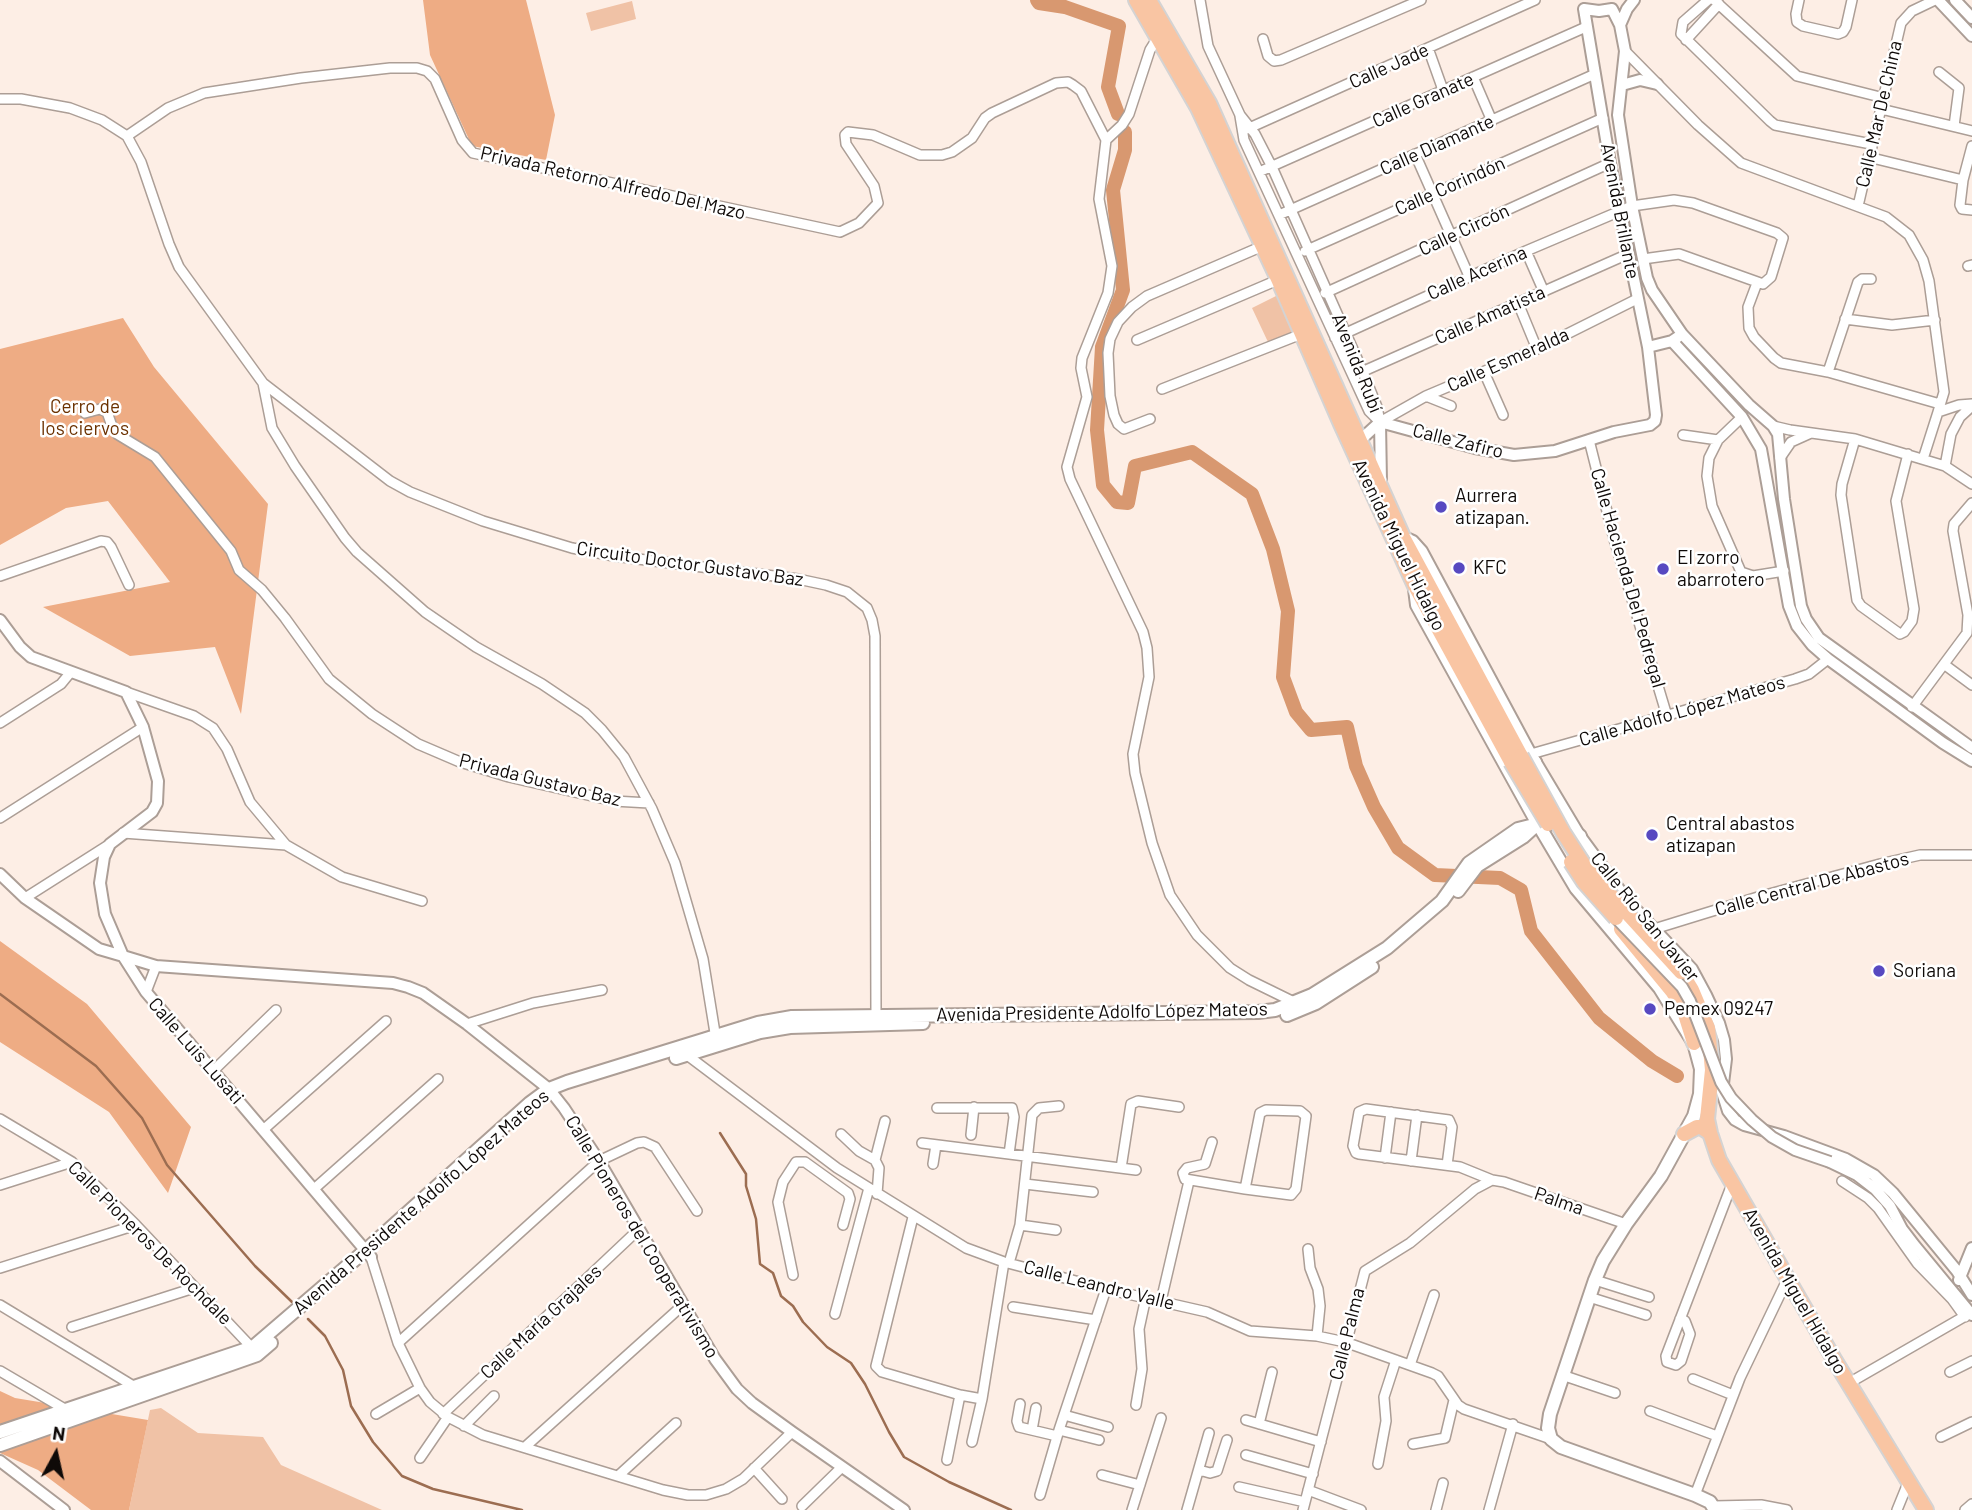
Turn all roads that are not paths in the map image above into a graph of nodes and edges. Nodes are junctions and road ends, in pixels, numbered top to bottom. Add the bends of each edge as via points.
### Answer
1 (1136, 0) edge
2 (1149, 0) edge
3 (1199, 0) edge
4 (1421, 0) edge
5 (1535, 0) edge
6 (1619, 0) edge
7 (1634, 0) edge
8 (1707, 0) edge
9 (1799, 0) edge
10 (1852, 0) edge
11 (1937, 0) edge
12 (1955, 0) edge
13 (1716, 2) edge
14 (1583, 5) edge
15 (1612, 9) junction
16 (1969, 12) edge
17 (1620, 25) junction
18 (1586, 27) junction
19 (1161, 33) junction
20 (1972, 36) edge
21 (1263, 39) dead end
22 (1686, 40) junction
23 (1428, 48) junction
24 (1625, 51) junction
25 (1939, 72) dead end
26 (1595, 74) junction
27 (1473, 77) junction
28 (1657, 84) junction
29 (1622, 85) junction
30 (1443, 90) junction
31 (1884, 97) junction
32 (0, 99) edge
33 (1881, 109) junction
34 (1603, 118) junction
35 (1492, 121) junction
36 (1954, 126) junction
37 (1246, 129) junction
38 (1972, 131) edge
39 (127, 136) junction
40 (1106, 139) junction
41 (1871, 144) junction
42 (1972, 146) edge
43 (1415, 154) junction
44 (1868, 157) junction
45 (1610, 163) junction
46 (1272, 167) junction
47 (1259, 172) junction
48 (1963, 180) junction
49 (1433, 194) junction
50 (1632, 206) junction
51 (1858, 206) junction
52 (1967, 209) edge
53 (1292, 210) junction
54 (1619, 210) junction
55 (1279, 215) junction
56 (1451, 236) junction
57 (1268, 244) junction
58 (1309, 249) junction
59 (1526, 251) junction
60 (1297, 254) junction
61 (1628, 254) junction
62 (1643, 259) junction
63 (1469, 276) junction
64 (1283, 277) junction
65 (1871, 279) dead end
66 (1757, 283) junction
67 (1328, 292) junction
68 (1544, 292) junction
69 (1317, 297) junction
70 (1637, 299) junction
71 (1517, 303) junction
72 (1845, 319) junction
73 (1935, 320) junction
74 (1307, 332) junction
75 (1346, 333) junction
76 (1682, 334) junction
77 (1335, 338) junction
78 (1138, 340) dead end
79 (1672, 341) junction
80 (1648, 347) junction
81 (1537, 349) junction
82 (1363, 372) junction
83 (1484, 372) junction
84 (1828, 372) junction
85 (1353, 376) junction
86 (263, 383) junction
87 (1162, 390) dead end
88 (1944, 392) junction
89 (1426, 396) junction
90 (1451, 406) dead end
91 (1967, 407) edge
92 (1939, 408) junction
93 (85, 413) dead end
94 (1503, 415) dead end
95 (1742, 417) junction
96 (1150, 419) dead end
97 (1655, 421) joint
98 (1380, 422) junction
99 (1773, 426) junction
100 (1812, 433) junction
101 (1683, 435) dead end
102 (1756, 437) junction
103 (1855, 439) junction
104 (1589, 440) junction
105 (1718, 440) junction
106 (1356, 444) junction
107 (1908, 454) junction
108 (1780, 458) junction
109 (1923, 459) junction
110 (1765, 460) junction
111 (1945, 466) junction
112 (1972, 484) edge
113 (1381, 486) junction
114 (1972, 503) edge
115 (1784, 571) junction
116 (0, 576) edge
117 (130, 585) dead end
118 (2, 627) edge
119 (1828, 659) junction
120 (1945, 665) junction
121 (70, 673) junction
122 (1972, 685) edge
123 (126, 692) junction
124 (1912, 707) junction
125 (1667, 716) junction
126 (0, 723) edge
127 (143, 727) junction
128 (1972, 748) edge
129 (1972, 761) edge
130 (1521, 762) junction
131 (1551, 790) junction
132 (1520, 793) junction
133 (649, 803) junction
134 (0, 818) edge
135 (1538, 824) junction
136 (1518, 829) junction
137 (123, 834) junction
138 (1580, 836) junction
139 (110, 844) junction
140 (286, 845) junction
141 (1972, 855) edge
142 (1601, 867) junction
143 (0, 874) edge
144 (1462, 879) junction
145 (1576, 888) junction
146 (25, 898) junction
147 (422, 901) dead end
148 (1616, 918) junction
149 (1654, 929) junction
150 (123, 956) junction
151 (156, 966) junction
152 (1687, 971) junction
153 (602, 990) dead end
154 (1696, 990) junction
155 (146, 992) junction
156 (1301, 1006) junction
157 (276, 1010) dead end
158 (876, 1019) junction
159 (386, 1021) dead end
160 (467, 1024) junction
161 (1708, 1028) junction
162 (716, 1040) junction
163 (1694, 1043) junction
164 (682, 1052) junction
165 (1726, 1055) junction
166 (213, 1070) junction
167 (1712, 1072) junction
168 (438, 1079) dead end
169 (551, 1092) junction
170 (1722, 1092) junction
171 (1059, 1106) dead end
172 (974, 1107) junction
173 (1179, 1107) dead end
174 (937, 1108) dead end
175 (1391, 1112) junction
176 (1417, 1115) junction
177 (0, 1119) edge
178 (885, 1121) dead end
179 (263, 1130) junction
180 (1710, 1133) junction
181 (841, 1134) dead end
182 (1684, 1134) junction
183 (971, 1135) dead end
184 (1212, 1142) dead end
185 (922, 1143) dead end
186 (936, 1145) junction
187 (1009, 1154) junction
188 (1026, 1157) junction
189 (1385, 1158) junction
190 (876, 1160) junction
191 (599, 1161) junction
192 (1411, 1161) junction
193 (72, 1162) junction
194 (933, 1164) dead end
195 (1447, 1165) junction
196 (836, 1167) junction
197 (1121, 1168) junction
198 (1136, 1170) dead end
199 (830, 1179) junction
200 (1492, 1180) junction
201 (1842, 1181) dead end
202 (1026, 1184) junction
203 (1188, 1184) junction
204 (0, 1185) edge
205 (314, 1189) junction
206 (1245, 1189) junction
207 (873, 1191) junction
208 (1093, 1192) dead end
209 (1732, 1193) junction
210 (697, 1212) dead end
211 (914, 1217) junction
212 (1626, 1224) junction
213 (136, 1225) junction
214 (844, 1225) dead end
215 (1020, 1225) junction
216 (638, 1230) junction
217 (1056, 1230) dead end
218 (1972, 1248) edge
219 (1308, 1249) dead end
220 (368, 1254) junction
221 (1007, 1262) junction
222 (0, 1268) edge
223 (793, 1275) dead end
224 (1962, 1278) junction
225 (1595, 1280) junction
226 (1787, 1280) junction
227 (1951, 1287) junction
228 (194, 1288) junction
229 (1106, 1289) junction
230 (1972, 1294) edge
231 (1434, 1295) dead end
232 (1146, 1297) junction
233 (1589, 1297) junction
234 (1649, 1297) dead end
235 (1161, 1301) junction
236 (0, 1305) edge
237 (683, 1305) junction
238 (1013, 1307) dead end
239 (835, 1314) dead end
240 (1646, 1315) dead end
241 (1970, 1315) edge
242 (1680, 1319) dead end
243 (1096, 1320) junction
244 (72, 1326) dead end
245 (1317, 1336) junction
246 (1345, 1342) junction
247 (398, 1343) junction
248 (255, 1351) junction
249 (1396, 1360) junction
250 (1972, 1361) edge
251 (1410, 1365) junction
252 (0, 1371) edge
253 (1272, 1372) dead end
254 (1950, 1372) dead end
255 (1562, 1376) junction
256 (1693, 1380) dead end
257 (1849, 1383) junction
258 (134, 1387) junction
259 (420, 1388) junction
260 (1615, 1393) dead end
261 (146, 1394) junction
262 (960, 1395) junction
263 (1733, 1395) junction
264 (494, 1396) dead end
265 (982, 1399) junction
266 (1454, 1400) junction
267 (1020, 1404) dead end
268 (1136, 1405) dead end
269 (1036, 1408) dead end
270 (66, 1409) junction
271 (1650, 1411) dead end
272 (376, 1414) dead end
273 (445, 1415) junction
274 (1064, 1415) junction
275 (79, 1417) junction
276 (1161, 1418) dead end
277 (1246, 1420) dead end
278 (1972, 1422) edge
279 (676, 1423) dead end
280 (1259, 1424) junction
281 (1513, 1424) junction
282 (464, 1426) junction
283 (1108, 1426) dead end
284 (1032, 1430) junction
285 (0, 1432) edge
286 (792, 1432) junction
287 (1058, 1433) junction
288 (1209, 1433) dead end
289 (1717, 1436) junction
290 (1941, 1437) dead end
291 (1551, 1439) junction
292 (1099, 1440) dead end
293 (1227, 1440) dead end
294 (1321, 1442) junction
295 (972, 1443) dead end
296 (1413, 1444) dead end
297 (0, 1445) edge
298 (525, 1447) junction
299 (1245, 1455) dead end
300 (420, 1458) dead end
301 (947, 1460) dead end
302 (0, 1461) edge
303 (1378, 1464) dead end
304 (842, 1467) junction
305 (754, 1468) junction
306 (1199, 1470) junction
307 (1313, 1474) junction
308 (1102, 1475) dead end
309 (618, 1476) junction
310 (1443, 1483) dead end
311 (1908, 1483) junction
312 (1140, 1485) junction
313 (1239, 1486) dead end
314 (1308, 1490) junction
315 (1040, 1495) dead end
316 (1695, 1495) junction
317 (782, 1499) dead end
318 (1972, 1504) edge
319 (802, 1506) dead end
320 (1304, 1506) edge
321 (1714, 1508) edge
322 (59, 1509) edge
323 (904, 1510) edge
324 (1132, 1510) edge
325 (1187, 1510) edge
326 (1361, 1510) edge
327 (1436, 1510) edge
328 (1489, 1510) edge
329 (1787, 1510) edge
330 (1897, 1510) edge
331 (1926, 1510) edge
332 (1965, 1510) edge

1 - 19 main road, Avenida Miguel Hidalgo
2 - 19 main road, Avenida Miguel Hidalgo
3 - 37 street, Avenida Rubí via 1208,46
4 - 21 street via 1274,61
5 - 23 street, Calle Jade
6 - 15 street
7 - 17 street
8 - 22 street via 1683,22 1681,34
9 - 10 street via 1797,22 1838,34 1846,27
11 - 20 street
11 - 31 street, Calle Mar De China via 1912,11 1901,23
12 - 16 street
13 - 22 street
13 - 31 street via 1797,76
14 - 15 street
14 - 18 street, Avenida Brillante
15 - 17 street, Avenida Brillante
17 - 24 street, Avenida Brillante
18 - 26 street, Avenida Brillante
18 - 27 street, Calle Granate
19 - 40 street via 1150,50 1129,114
19 - 57 main road, Avenida Miguel Hidalgo via 1209,103
22 - 41 street via 1775,125
23 - 30 street
23 - 37 street, Calle Jade
24 - 28 street
24 - 29 street, Avenida Brillante
25 - 36 street via 1959,88
26 - 34 street, Avenida Brillante
26 - 35 street, Calle Diamante
27 - 30 street, Calle Granate
27 - 35 street
28 - 29 street via 1640,80
28 - 51 street via 1741,163
29 - 50 street, Avenida Brillante via 1618,116
30 - 46 street, Calle Granate
31 - 33 street, Calle Mar De China
32 - 39 street via 70,108
33 - 36 street
33 - 41 street, Calle Mar De China
34 - 45 street, Avenida Brillante
34 - 49 street, Calle Corindón
35 - 43 street, Calle Diamante
36 - 38 street
37 - 46 street, Avenida Rubí
37 - 47 street, Avenida Rubí
39 - 40 street, Privada Retorno Alfredo Del Mazo via 168,108 204,93 311,76 417,68 435,79 462,141 473,153 840,232 859,223 878,203 874,186 846,144 848,132 873,135 920,155 942,155 964,145 985,118 1002,108 1045,87 1068,82 1081,91
39 - 86 street via 179,267
40 - 156 street via 1099,199 1111,255 1111,279 1082,358 1087,397 1067,467 1147,648 1149,677 1133,754 1135,773 1166,886 1197,935 1249,981
41 - 44 street, Calle Mar De China
42 - 48 street
43 - 49 street
43 - 53 street, Calle Diamante
44 - 48 street
44 - 51 street, Calle Mar De China
45 - 54 street, Avenida Brillante
45 - 56 street, Calle Circón
46 - 47 street, Calle Granate
46 - 53 street, Avenida Rubí
47 - 55 street, Avenida Rubí
48 - 52 street via 1960,205
49 - 56 street
49 - 58 street, Calle Corindón
50 - 54 street, Calle Acerina
50 - 62 street, Avenida Brillante
50 - 66 street, Calle Acerina via 1674,200 1693,203 1777,233 1783,246 1771,277
51 - 73 street via 1898,224 1913,241 1927,272
53 - 55 street, Calle Diamante
53 - 58 street, Avenida Rubí
54 - 59 street, Calle Acerina
54 - 61 street, Avenida Brillante
55 - 60 street, Avenida Rubí
56 - 63 street
56 - 67 street, Calle Circón
57 - 64 main road, Avenida Miguel Hidalgo
57 - 96 street via 1147,296 1118,322 1108,353 1114,415 1124,429
58 - 60 street, Calle Corindón
58 - 67 street, Avenida Rubí
59 - 63 street, Calle Acerina
59 - 68 street
60 - 69 street, Avenida Rubí
61 - 68 street, Calle Amatista
61 - 70 street, Avenida Brillante
62 - 66 street via 1679,254
62 - 76 street, Avenida Brillante via 1652,290
63 - 75 street, Calle Acerina
64 - 74 main road, Avenida Miguel Hidalgo
64 - 78 street
65 - 72 street via 1858,282
66 - 84 street via 1747,318 1754,337 1781,363
67 - 69 street, Calle Circón
67 - 75 street, Avenida Rubí
68 - 71 street, Calle Amatista
69 - 77 street, Avenida Rubí
70 - 80 street, Avenida Brillante
70 - 81 street, Calle Esmeralda
71 - 81 street
71 - 82 street, Calle Amatista
72 - 73 street via 1892,325
72 - 84 street
73 - 88 street
74 - 87 street
74 - 106 main road, Avenida Miguel Hidalgo
75 - 77 street, Calle Acerina
75 - 82 street, Avenida Rubí
76 - 79 street
76 - 99 street, Avenida Brillante
77 - 85 street, Avenida Rubí
79 - 80 street
79 - 95 street
80 - 97 street, Avenida Brillante
81 - 83 street, Calle Esmeralda
82 - 85 street, Calle Amatista
82 - 98 street, Avenida Rubí
83 - 89 street, Calle Esmeralda
83 - 94 street
84 - 92 street
85 - 98 street, Avenida Rubí via 1369,411
86 - 133 street via 272,428 357,552 425,612 585,713 624,757
86 - 158 street, Circuito Doctor Gustavo Baz via 390,481 430,502 583,550 825,585 847,592 867,608 875,636
88 - 91 street
88 - 92 street
89 - 90 street
89 - 98 street, Calle Esmeralda
91 - 92 street
91 - 111 street via 1951,434
92 - 109 street
93 - 133 street, Privada Gustavo Baz via 107,412 117,434 155,457 328,679 372,714 418,744 460,762 614,801
95 - 102 street
95 - 105 street
97 - 104 street, Calle Zafiro
98 - 104 street, Calle Zafiro via 1514,455 1555,451
98 - 106 street
98 - 113 street
99 - 100 street
99 - 102 street via 1762,428
99 - 108 street
100 - 103 street
100 - 108 street via 1791,442
101 - 105 street
102 - 110 street
103 - 107 street
103 - 107 street via 1841,495 1857,600 1900,634 1912,621 1914,610 1896,501
104 - 125 street, Calle Hacienda Del Pedregal
105 - 115 street via 1709,458 1710,499 1738,566 1747,576
106 - 113 main road, Avenida Miguel Hidalgo
106 - 130 main road, Avenida Miguel Hidalgo via 1415,586
107 - 109 street
108 - 110 street via 1773,463
108 - 124 street via 1805,619 1819,638
109 - 111 street
110 - 115 street
111 - 112 street
113 - 130 main road, Avenida Miguel Hidalgo
114 - 120 street via 1953,531 1968,625 1964,639
115 - 119 street via 1797,626
116 - 117 street via 101,541 111,547
118 - 121 street via 31,657
119 - 125 street, Calle Adolfo López Mateos via 1802,676
119 - 129 street
120 - 122 street
120 - 124 street
121 - 123 street
121 - 126 street via 61,684
123 - 127 street
123 - 140 street via 194,716 214,728 250,802
124 - 128 street
125 - 130 street, Calle Adolfo López Mateos
127 - 134 street
127 - 137 street via 158,781 157,803
130 - 131 street, Calle Río San Javier
130 - 132 main road, Calle Río San Javier
130 - 148 main road, Avenida Miguel Hidalgo, bridge via 1584,882
130 - 152 main road, Avenida Miguel Hidalgo, bridge via 1586,868
131 - 135 main road via 1549,808
131 - 138 street, Calle Río San Javier
132 - 135 main road, Calle Río San Javier
132 - 136 main road
133 - 162 street via 689,907
135 - 136 main road, Avenida Presidente Adolfo López Mateos
135 - 138 main road via 1557,824
135 - 144 main road, Avenida Presidente Adolfo López Mateos
135 - 145 main road, Calle Río San Javier
136 - 144 main road, Avenida Presidente Adolfo López Mateos via 1476,856
137 - 139 street
137 - 140 street
138 - 142 street, Calle Río San Javier
139 - 146 street
139 - 150 street, Calle Luis Lusati via 101,870 100,898
140 - 147 street via 342,877
141 - 149 street, Calle Central De Abastos via 1920,855 1880,864
142 - 145 main road via 1587,864 1581,868
142 - 149 street, Calle Río San Javier
143 - 146 street
144 - 156 main road, Avenida Presidente Adolfo López Mateos via 1442,912 1400,949
145 - 163 main road, Calle Río San Javier via 1643,966
146 - 150 street via 100,949
148 - 163 main road, bridge via 1672,990
148 - 227 street, Avenida Miguel Hidalgo, bridge via 1682,987 1731,1098 1772,1137 1857,1175 1875,1189 1915,1247
149 - 152 street, Calle Río San Javier
150 - 151 street, Calle Pioneros del Cooperativismo
150 - 155 street, Calle Luis Lusati
151 - 155 street
151 - 160 street, Calle Pioneros del Cooperativismo via 408,986
152 - 154 main road, Avenida Miguel Hidalgo
153 - 160 street via 533,1003
154 - 161 main road, Avenida Miguel Hidalgo
154 - 165 street, Calle Río San Javier via 1719,1023
155 - 166 street, Calle Luis Lusati
156 - 158 main road, Avenida Presidente Adolfo López Mateos via 1282,1017 1261,1020
157 - 166 street
158 - 162 main road, Avenida Presidente Adolfo López Mateos
159 - 179 street
160 - 169 street, Calle Pioneros del Cooperativismo
161 - 165 street
161 - 167 main road, Avenida Miguel Hidalgo
162 - 164 main road, Avenida Presidente Adolfo López Mateos
163 - 182 main road via 1701,1069 1700,1094
164 - 169 main road, Avenida Presidente Adolfo López Mateos
164 - 196 street, Calle Leandro Valle
165 - 167 main road
165 - 170 street, Calle Río San Javier
166 - 179 street, Calle Luis Lusati
167 - 170 main road
167 - 180 main road, Avenida Miguel Hidalgo
168 - 205 street
169 - 191 street, Calle Pioneros del Cooperativismo
169 - 220 main road, Avenida Presidente Adolfo López Mateos
170 - 224 street via 1728,1111 1744,1125 1846,1159 1874,1175
171 - 188 street via 1033,1112
172 - 174 street
172 - 183 street
172 - 187 street via 1012,1108
173 - 197 street via 1131,1104
175 - 176 street
175 - 189 street
175 - 189 street, Palma via 1359,1112 1353,1146 1359,1154
176 - 192 street
176 - 195 street via 1452,1123
177 - 193 street, Calle Pioneros De Rochdale
178 - 190 street
179 - 205 street, Calle Luis Lusati
180 - 182 main road via 1697,1126
180 - 209 main road, Avenida Miguel Hidalgo
181 - 190 street
182 - 212 main road
184 - 203 street via 1205,1164 1185,1171
185 - 186 street
186 - 187 street
186 - 194 street
187 - 188 street
188 - 197 street
188 - 202 street
189 - 192 street, Palma
190 - 207 street via 879,1168
191 - 210 street via 637,1143 650,1143
191 - 216 street, Calle Pioneros del Cooperativismo
191 - 247 street
192 - 195 street, Palma
193 - 204 street
193 - 213 street, Calle Pioneros De Rochdale
195 - 200 street, Palma
196 - 199 street
196 - 207 street, Calle Leandro Valle
197 - 198 street
199 - 214 street via 850,1195
199 - 223 street via 800,1161 792,1166 779,1192 779,1216
200 - 212 street, Palma
200 - 246 street, Calle Palma via 1365,1271
201 - 241 street via 1878,1208 1917,1264
202 - 208 street
202 - 215 street
203 - 206 street
203 - 235 street
205 - 220 street, Calle Luis Lusati
206 - 206 street via 1260,1113 1304,1112 1307,1120 1294,1193 1287,1196
207 - 211 street, Calle Leandro Valle
207 - 239 street
209 - 226 main road, Avenida Miguel Hidalgo
209 - 242 street
211 - 221 street, Calle Leandro Valle via 966,1248
211 - 262 street via 876,1366 882,1372
212 - 225 main road
213 - 222 street
213 - 228 street, Calle Pioneros De Rochdale
215 - 217 street
215 - 221 street
216 - 237 street, Calle Pioneros del Cooperativismo
216 - 273 street, Calle María Grajales
218 - 224 street
219 - 245 street via 1320,1306
220 - 247 street
220 - 248 main road, Avenida Presidente Adolfo López Mateos
221 - 229 street, Calle Leandro Valle
221 - 265 street
224 - 227 street
224 - 230 street
225 - 233 main road
225 - 234 street
226 - 257 main road, Avenida Miguel Hidalgo
226 - 263 street
227 - 241 street
228 - 244 street
228 - 248 street, Calle Pioneros De Rochdale
229 - 232 street, Calle Leandro Valle
229 - 243 street
231 - 251 street
232 - 235 street, Calle Leandro Valle
232 - 268 street via 1139,1329 1142,1369
233 - 240 street
233 - 255 main road
235 - 245 street, Calle Leandro Valle via 1207,1312 1251,1331
236 - 258 street
237 - 286 street, Calle Pioneros del Cooperativismo via 731,1382
237 - 298 street
238 - 243 street
241 - 257 street
243 - 274 street
245 - 246 street, Calle Leandro Valle
246 - 249 street, Calle Leandro Valle
246 - 294 street, Calle Palma
247 - 259 street
248 - 258 main road, Avenida Presidente Adolfo López Mateos
248 - 261 main road, Avenida Presidente Adolfo López Mateos
249 - 251 street, Calle Leandro Valle
249 - 303 street via 1384,1397 1386,1420
250 - 254 street
251 - 266 street, Calle Leandro Valle via 1438,1376
252 - 270 street
253 - 280 street
255 - 260 street
255 - 291 main road via 1550,1414
256 - 263 street
257 - 311 main road, Avenida Miguel Hidalgo
258 - 261 street
258 - 270 main road, Avenida Presidente Adolfo López Mateos
259 - 272 street
259 - 273 street
261 - 275 main road, Avenida Presidente Adolfo López Mateos
262 - 265 street
262 - 301 street
263 - 289 street
264 - 282 street
265 - 295 street
266 - 281 street, Calle Leandro Valle via 1464,1409
266 - 296 street via 1445,1438
267 - 284 street via 1017,1424
269 - 284 street
270 - 275 street
270 - 285 main road, Avenida Presidente Adolfo López Mateos
271 - 289 street
273 - 282 street
273 - 300 street, Calle María Grajales
274 - 283 street
274 - 287 street
275 - 297 main road, Avenida Presidente Adolfo López Mateos
276 - 312 street
277 - 280 street
278 - 290 street
279 - 309 street
280 - 294 street
281 - 291 street, Calle Leandro Valle
281 - 328 street
282 - 298 street
284 - 287 street
286 - 304 street, Calle Pioneros del Cooperativismo
286 - 305 street
287 - 292 street
287 - 315 street
288 - 306 street
289 - 316 street
291 - 316 main road via 1561,1447
293 - 306 street via 1217,1471
294 - 307 street, Calle Palma
298 - 309 street
299 - 307 street
302 - 322 street
304 - 319 street
304 - 323 street, Calle Pioneros del Cooperativismo
305 - 309 street via 726,1489 706,1495 675,1492
305 - 317 street
306 - 325 street
307 - 314 street, Calle Palma
308 - 312 street
310 - 327 street
311 - 330 street
311 - 331 main road, Avenida Miguel Hidalgo
312 - 324 street
313 - 320 street
314 - 320 street, Calle Palma
314 - 326 street
316 - 321 main road
318 - 332 street
321 - 329 street via 1761,1505

